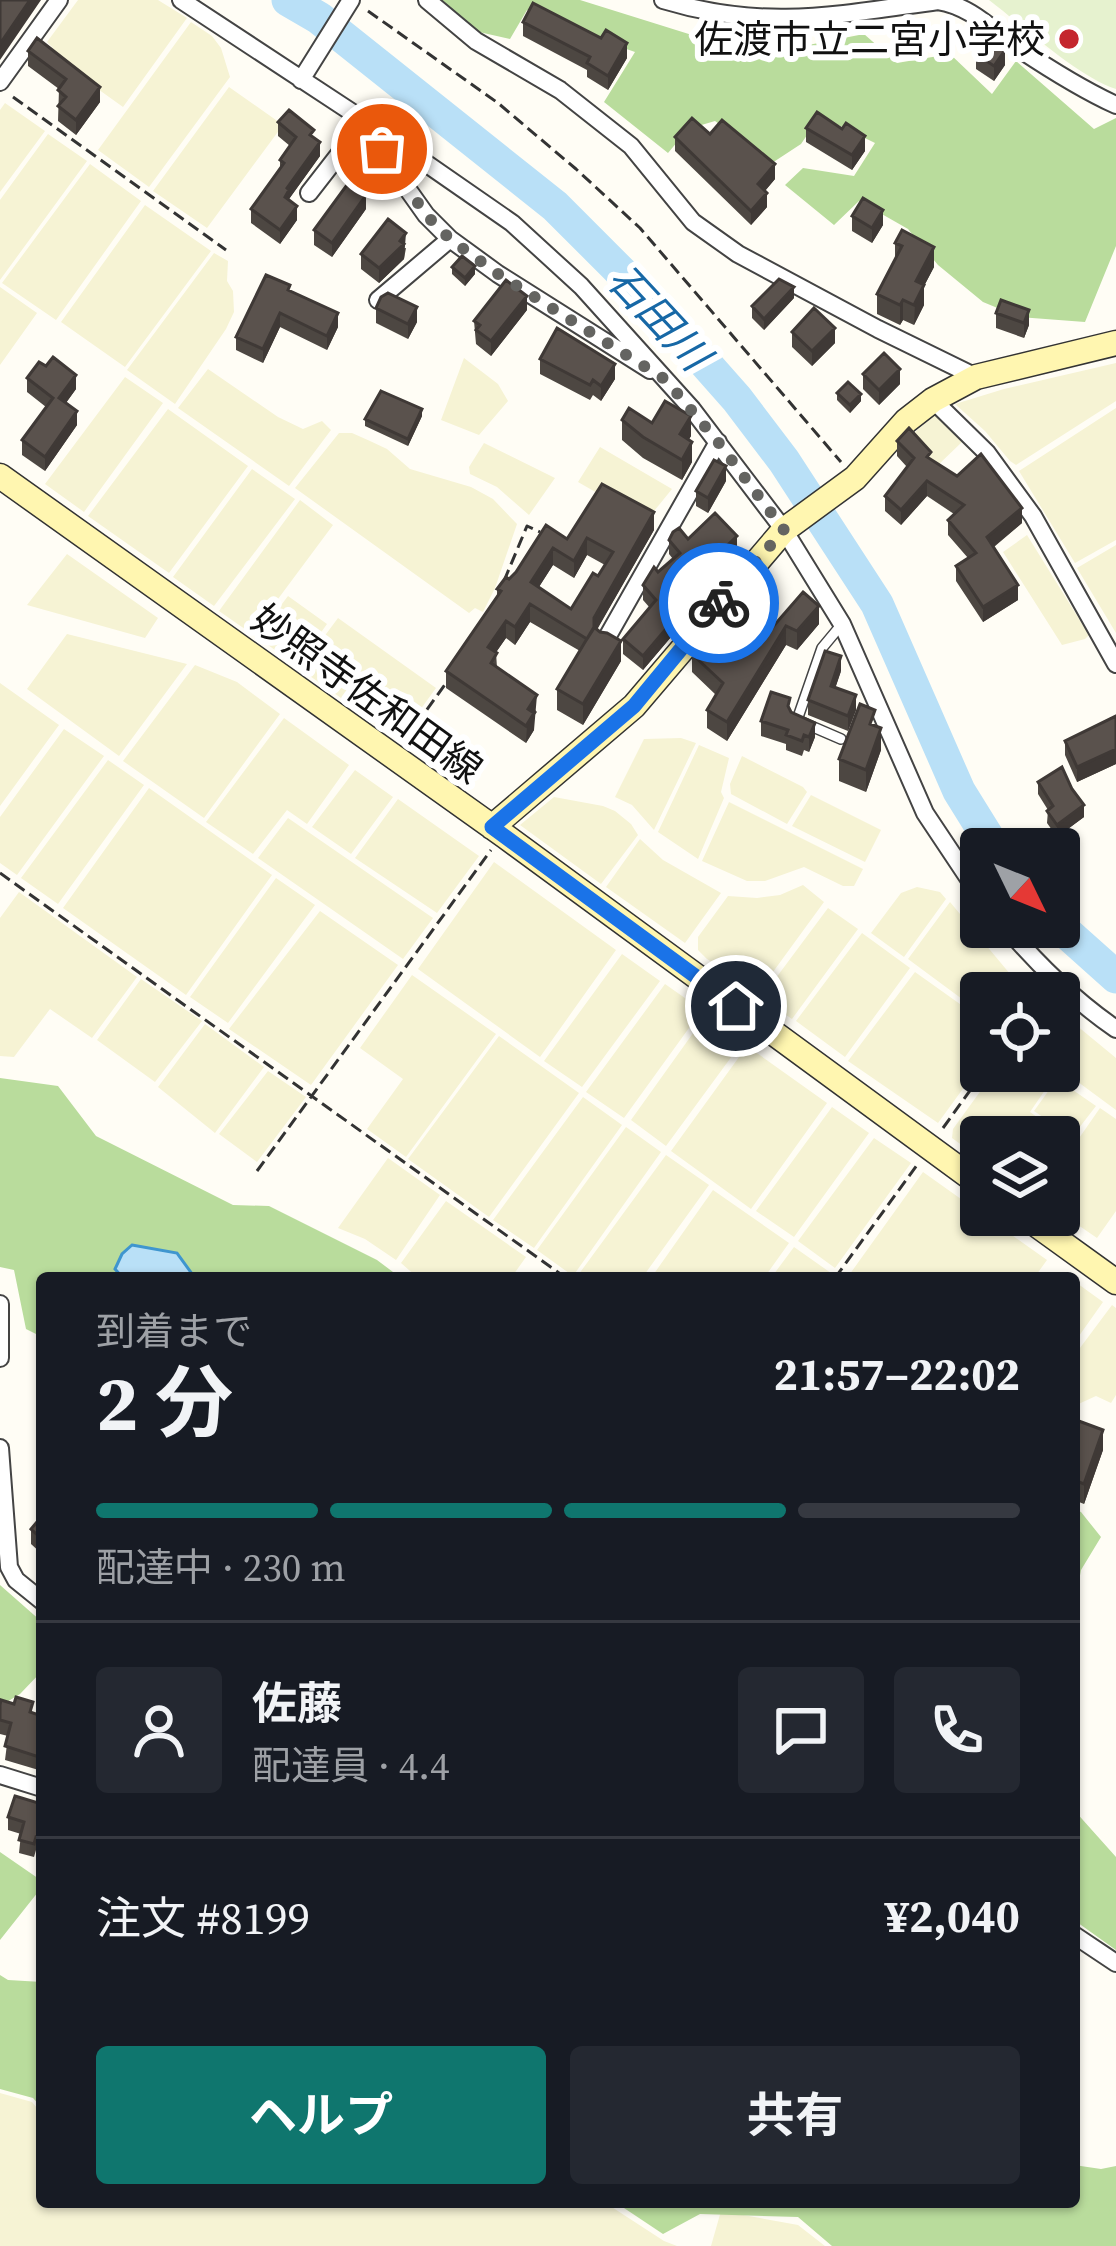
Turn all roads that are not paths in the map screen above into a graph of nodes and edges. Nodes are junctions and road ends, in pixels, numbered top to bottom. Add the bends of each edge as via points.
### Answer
1 (59, 0) edge
2 (181, 0) edge
3 (427, 0) edge
4 (663, 0) edge
5 (348, 5) edge
6 (304, 75) junction
7 (0, 84) edge
8 (1116, 105) edge
9 (364, 121) junction
10 (309, 193) dead end
11 (450, 239) junction
12 (378, 300) edge
13 (1116, 343) edge
14 (976, 377) junction
15 (666, 380) junction
16 (934, 400) junction
17 (718, 442) junction
18 (0, 476) edge
19 (788, 526) junction
20 (842, 623) junction
21 (605, 641) edge
22 (1116, 664) edge
23 (841, 739) edge
24 (498, 832) junction
25 (960, 866) edge
26 (1026, 948) edge
27 (1116, 1029) edge
28 (960, 1170) edge
29 (1051, 1236) edge
30 (1116, 1282) edge
31 (0, 1304) edge
32 (0, 1358) edge
33 (0, 1448) edge
34 (36, 1596) edge
35 (0, 1775) edge
36 (36, 1786) edge
37 (1080, 1939) edge
38 (1116, 1963) edge

1 - 7 street
2 - 6 street
3 - 14 street via 631,146 692,221 738,254
4 - 8 street via 775,20 954,3
5 - 6 street
6 - 9 street
9 - 10 street
9 - 11 street
9 - 15 street via 512,223
11 - 12 street
11 - 15 street
13 - 14 main road
14 - 16 main road
15 - 17 street
16 - 19 main road via 851,481
16 - 22 street via 1033,516
17 - 19 street
17 - 21 street
18 - 24 main road, 妙照寺佐和田線
19 - 20 street
19 - 24 main road via 634,706
20 - 23 lane via 822,648 797,720
20 - 25 street via 925,813
24 - 28 main road, 妙照寺佐和田線
26 - 27 street
29 - 30 main road
31 - 32 street
33 - 34 street via 8,1568
35 - 36 street
37 - 38 street

